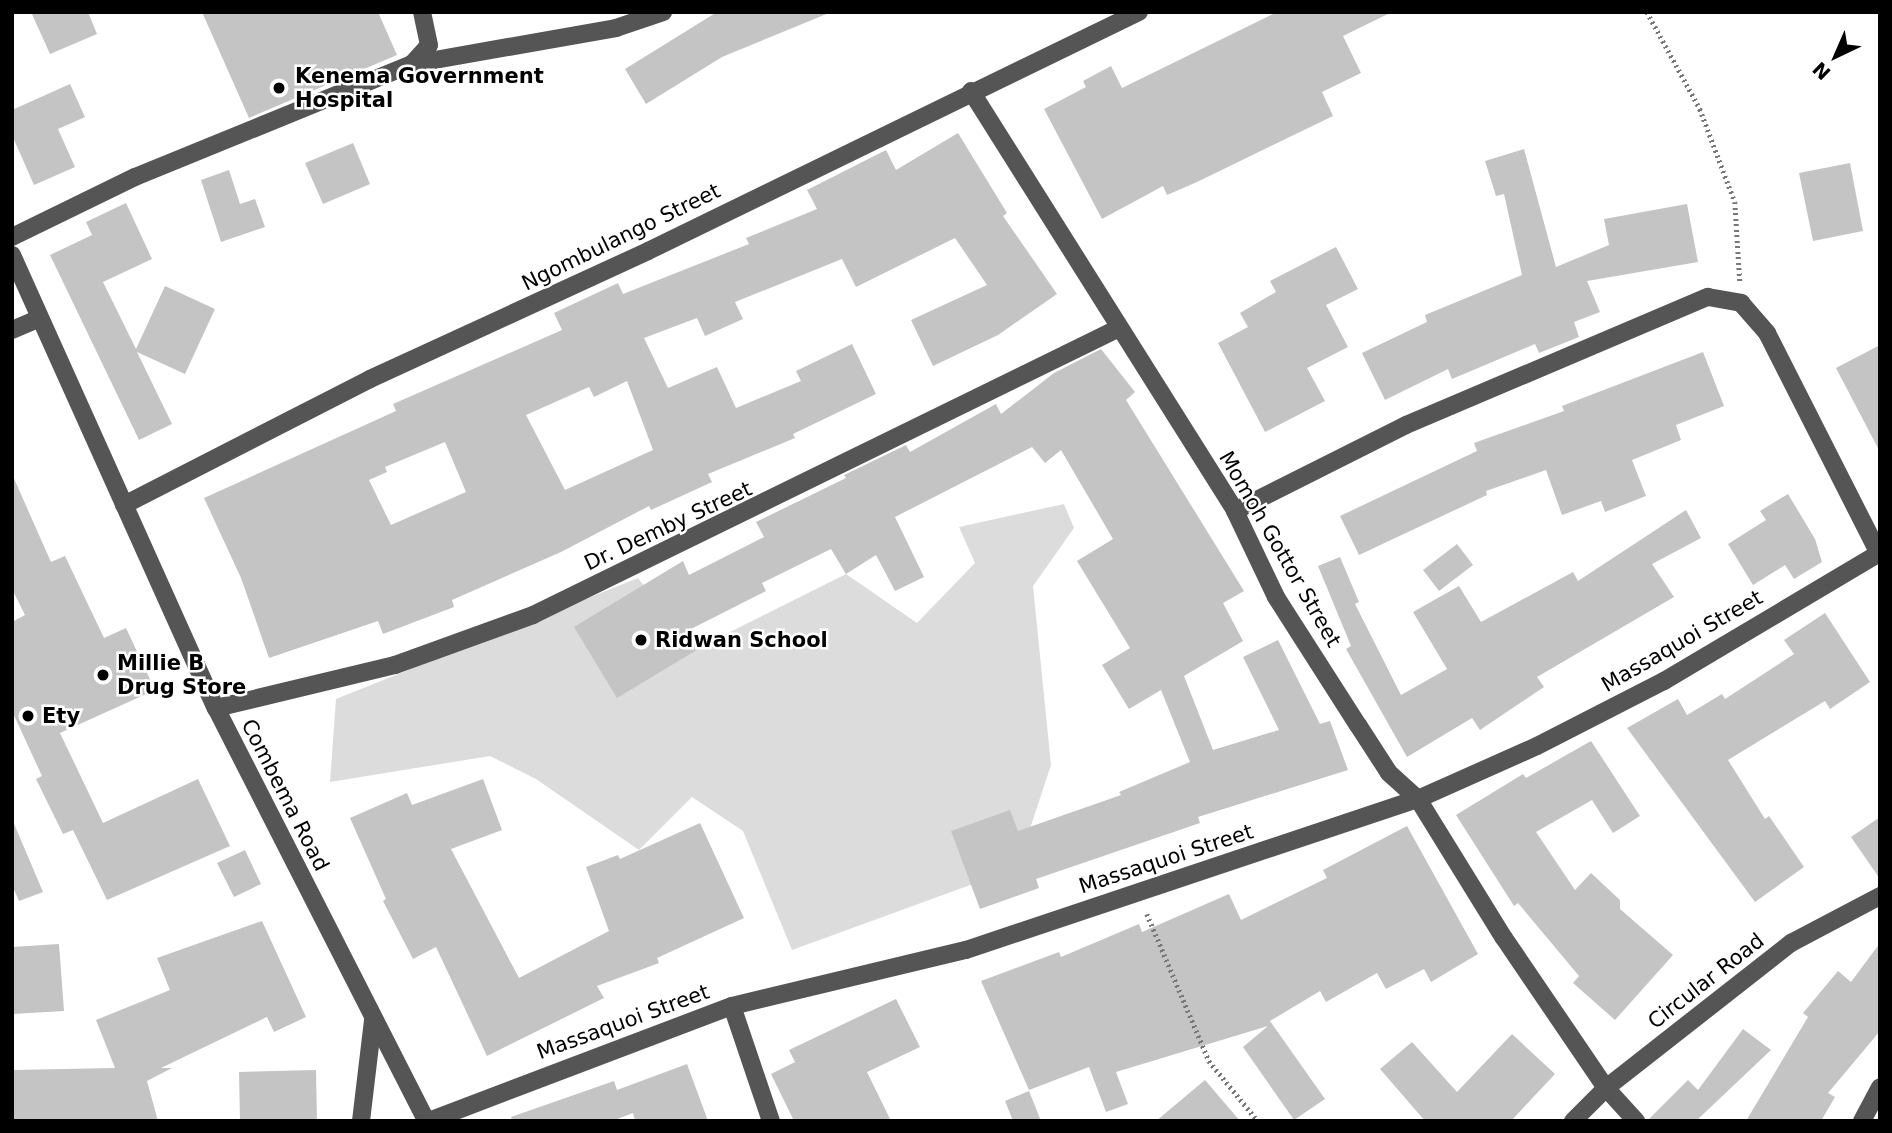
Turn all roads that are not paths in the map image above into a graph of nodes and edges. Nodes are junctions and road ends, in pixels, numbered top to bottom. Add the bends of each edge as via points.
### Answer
1 (422, 12) edge
2 (663, 12) edge
3 (1139, 12) edge
4 (412, 64) junction
5 (971, 91) junction
6 (12, 237) edge
7 (12, 255) edge
8 (40, 318) junction
9 (1117, 329) junction
10 (12, 330) edge
11 (124, 505) junction
12 (1235, 511) junction
13 (1879, 553) edge
14 (216, 708) junction
15 (1418, 799) junction
16 (1880, 897) edge
17 (732, 1006) junction
18 (373, 1021) junction
19 (1880, 1087) edge
20 (1606, 1088) junction
21 (361, 1121) edge
22 (428, 1121) edge
23 (771, 1121) edge
24 (1573, 1121) edge
25 (1636, 1121) edge
26 (1862, 1121) edge

1 - 4 street via 429,46
2 - 4 street via 616,28
3 - 5 street, Ngombulango Street
4 - 6 street via 135,177
5 - 9 street, Momoh Gottor Street
5 - 11 street, Ngombulango Street via 648,251 370,379
7 - 8 street, Combema Road
8 - 10 street
8 - 11 street, Combema Road
9 - 12 street, Momoh Gottor Street
9 - 14 street, Dr. Demby Street via 533,615 396,665
11 - 14 street, Combema Road
12 - 13 street via 1406,425 1708,297 1741,303 1766,333
12 - 15 street, Momoh Gottor Street via 1276,597 1389,773
13 - 15 street, Massaquoi Street via 1664,681 1537,746
14 - 18 street, Combema Road
15 - 17 street, Massaquoi Street via 966,950
15 - 20 street, Momoh Gottor Street
16 - 20 street, Circular Road via 1791,943
17 - 22 street, Massaquoi Street
17 - 23 street
18 - 21 street
18 - 22 street, Combema Road
19 - 26 street
20 - 24 street, Circular Road
20 - 25 street, Momoh Gottor Street

